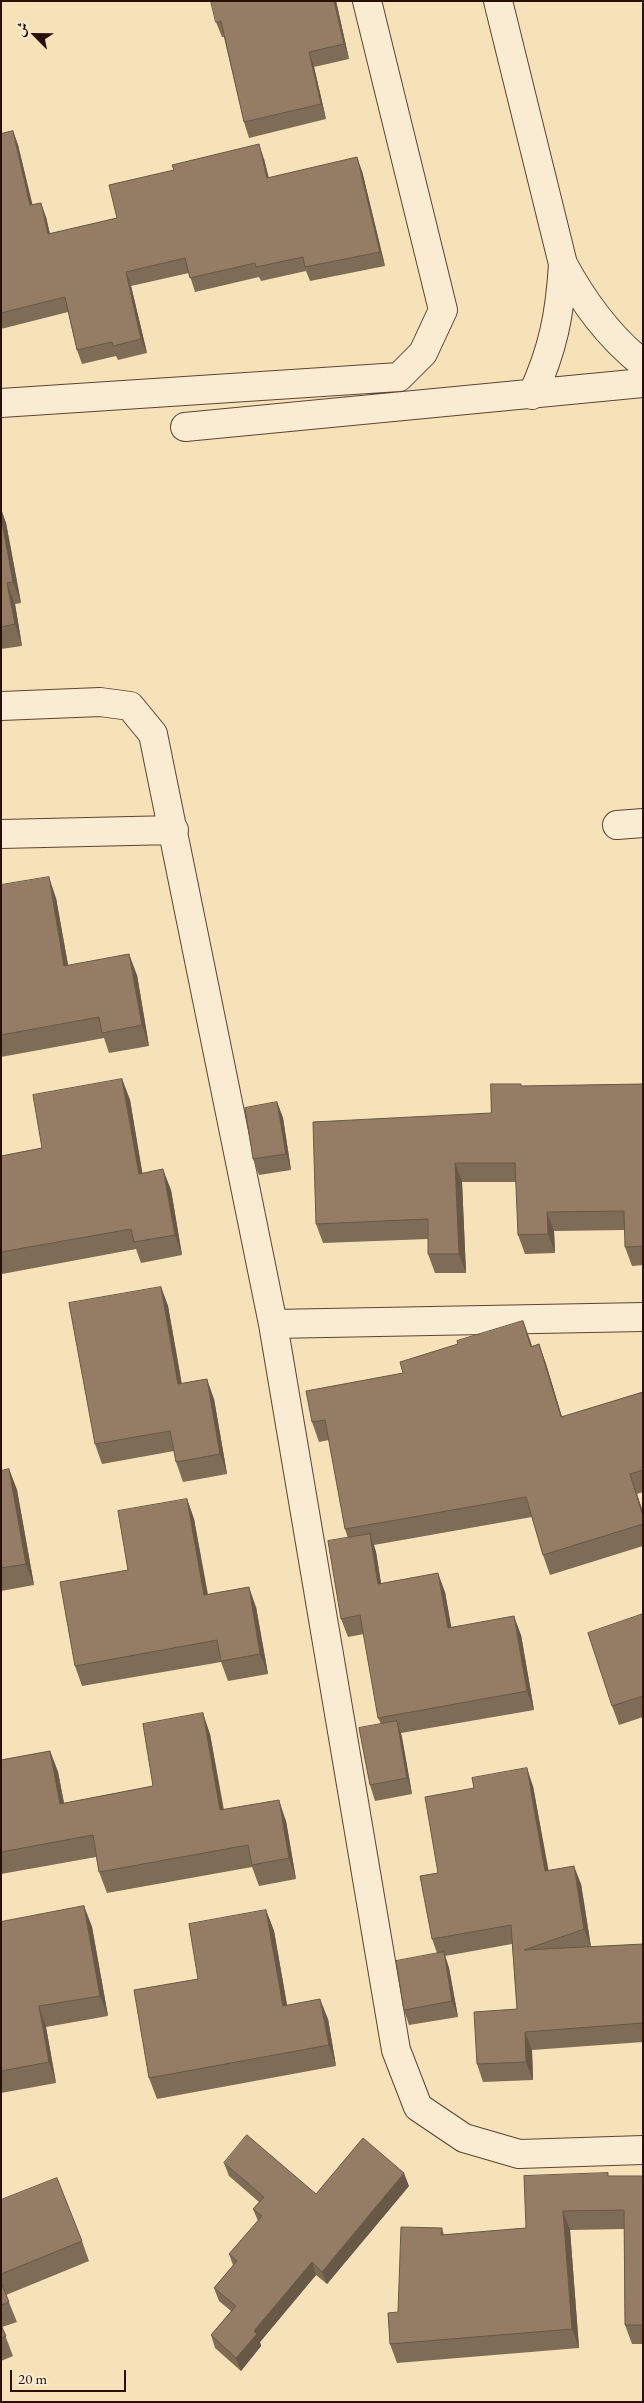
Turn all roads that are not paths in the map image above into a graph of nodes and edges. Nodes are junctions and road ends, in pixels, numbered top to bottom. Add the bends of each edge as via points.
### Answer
1 (367, 1) edge
2 (498, 1) edge
3 (563, 264) junction
4 (643, 364) edge
5 (643, 383) edge
6 (532, 395) junction
7 (1, 403) edge
8 (185, 427) dead end
9 (1, 706) edge
10 (174, 830) junction
11 (1, 834) edge
12 (643, 1317) edge
13 (273, 1324) junction
14 (643, 2150) edge

1 - 7 street via 443,310 423,353 399,377
2 - 3 street
3 - 4 street via 596,318
3 - 6 street via 554,342
5 - 6 street
6 - 8 street
9 - 10 street via 100,702 130,706 153,734
10 - 11 street
10 - 13 street
12 - 13 street
13 - 14 street via 396,2050 418,2107 464,2138 519,2154

